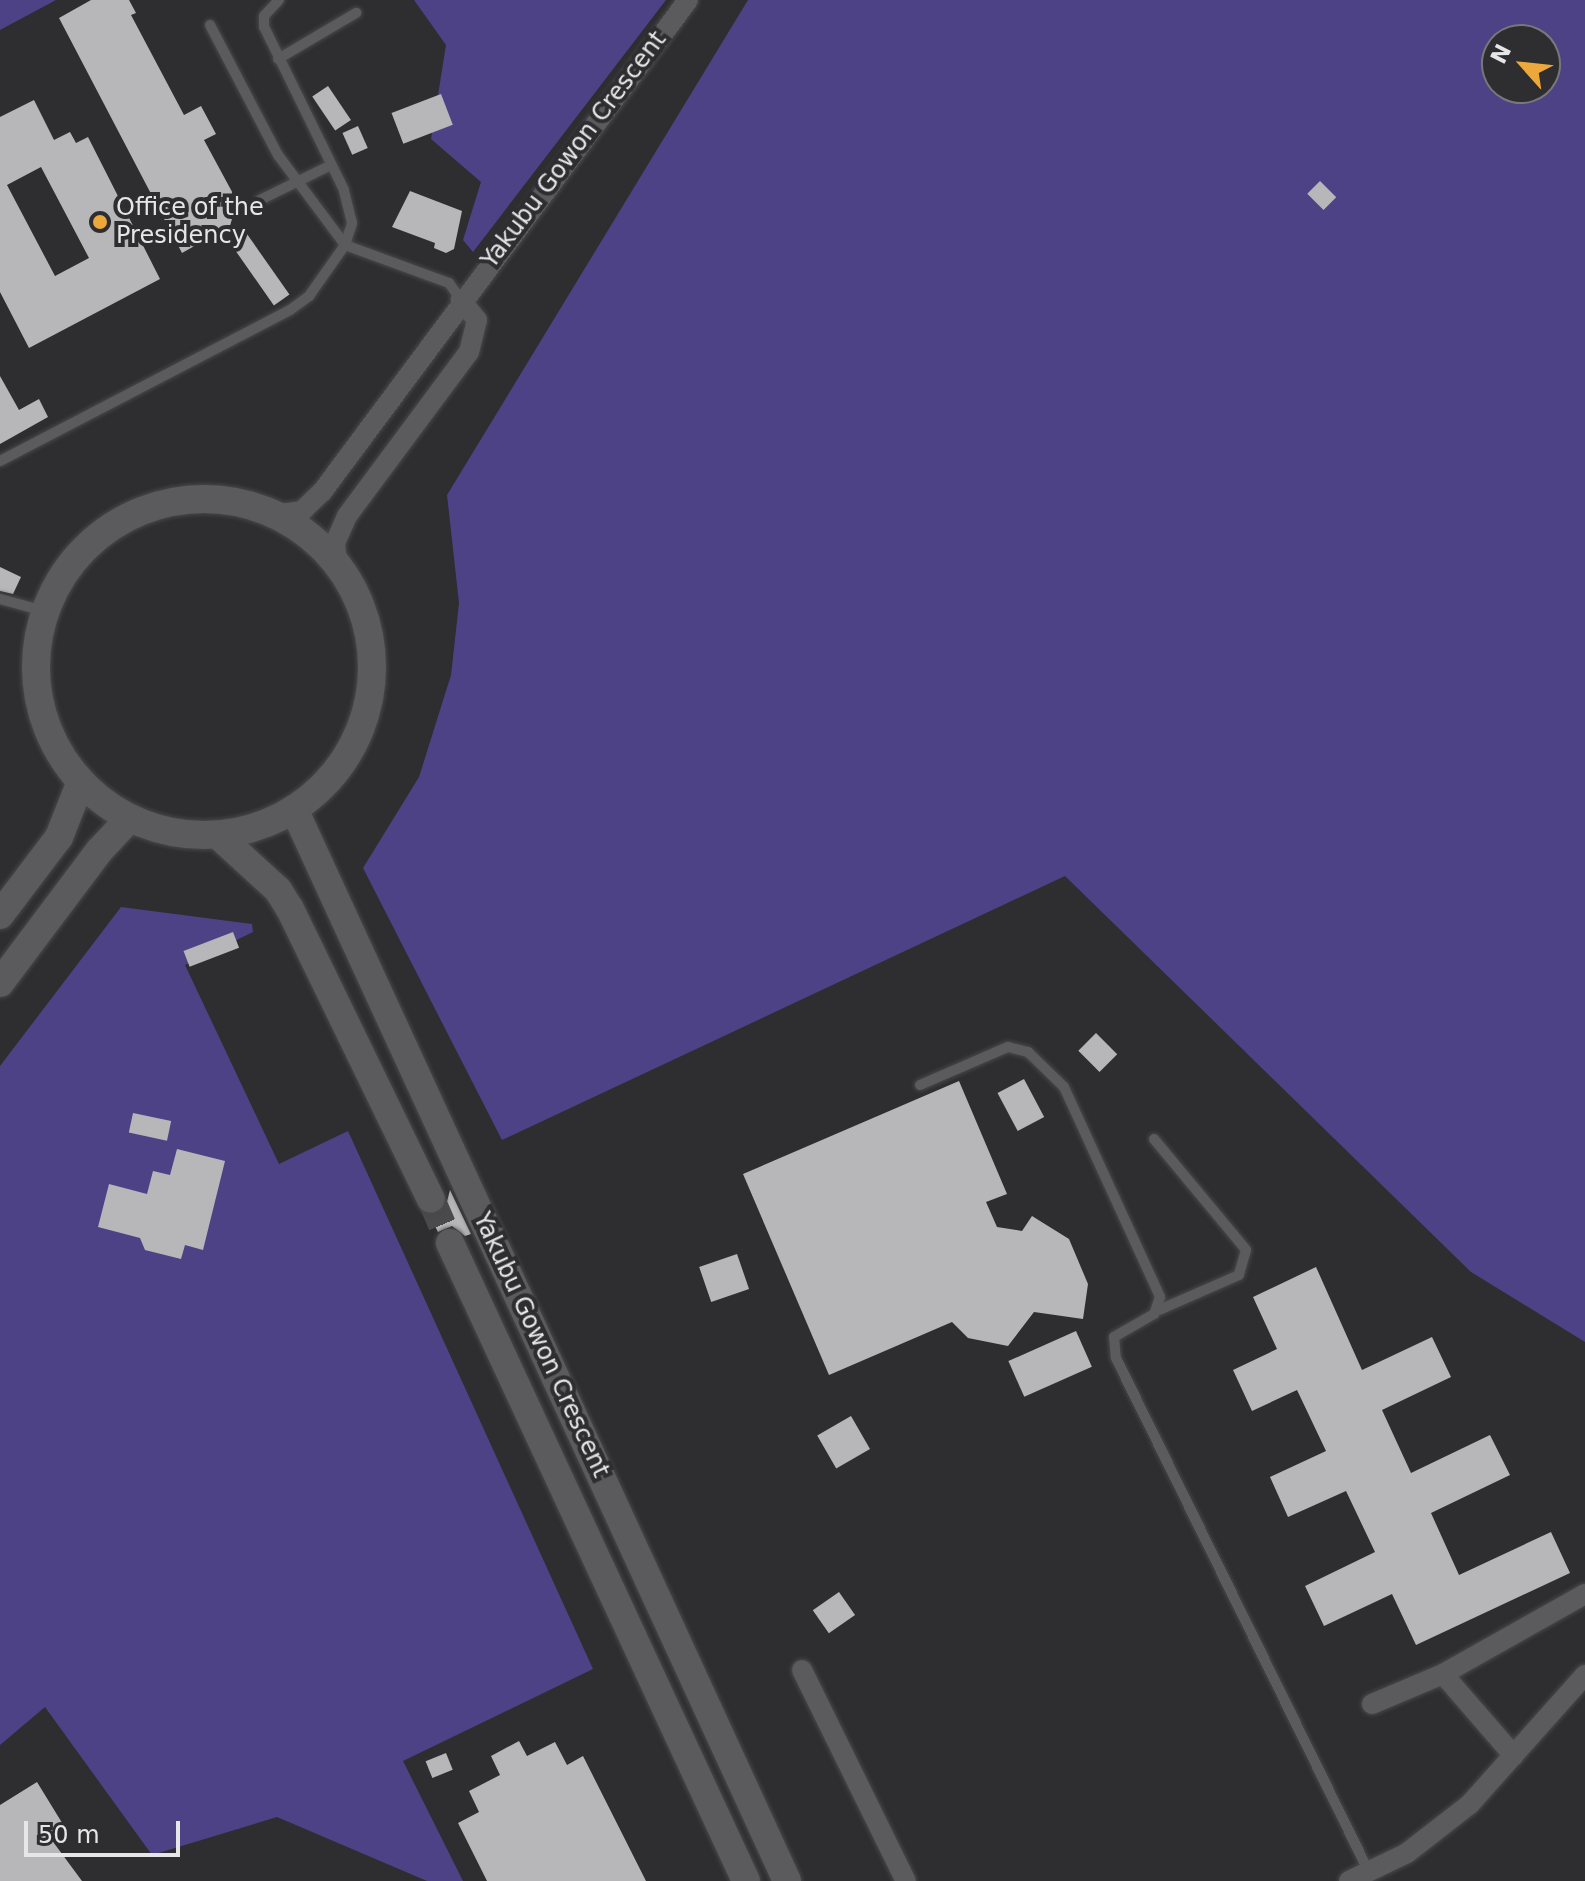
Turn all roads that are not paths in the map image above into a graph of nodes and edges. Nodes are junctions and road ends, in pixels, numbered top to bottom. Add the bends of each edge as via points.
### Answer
1 (279, 0) edge
2 (688, 0) edge
3 (356, 13) dead end
4 (210, 25) dead end
5 (278, 59) junction
6 (331, 165) junction
7 (297, 183) junction
8 (260, 200) dead end
9 (345, 245) junction
10 (461, 300) junction
11 (0, 461) edge
12 (279, 514) junction
13 (337, 562) junction
14 (0, 599) edge
15 (44, 611) junction
16 (80, 784) junction
17 (294, 809) junction
18 (129, 819) junction
19 (219, 836) junction
20 (0, 915) edge
21 (0, 983) edge
22 (920, 1085) dead end
23 (1154, 1139) dead end
24 (431, 1199) tunnel mouth
25 (450, 1243) tunnel mouth
26 (1159, 1310) junction
27 (1585, 1594) edge
28 (802, 1670) dead end
29 (1443, 1674) junction
30 (1585, 1675) edge
31 (1372, 1704) dead end
32 (1514, 1756) junction
33 (1369, 1872) junction
34 (746, 1881) edge
35 (787, 1881) edge
36 (906, 1881) edge
37 (1349, 1881) edge

1 - 5 lane via 264,16
2 - 10 street, Yakubu Gowon Crescent
3 - 5 lane
4 - 7 lane
5 - 6 lane
6 - 7 lane
6 - 9 lane via 352,223
7 - 8 lane
7 - 9 lane
9 - 10 lane via 449,283
9 - 11 lane via 309,296 290,310
10 - 12 street, Yakubu Gowon Crescent via 322,492 302,511
10 - 13 street via 477,320 469,352 347,516 335,543
12 - 13 street via 311,535
12 - 15 street via 225,498 154,506 114,523 71,560
13 - 17 street via 361,602 372,648 370,695 356,740 330,779
14 - 15 lane
15 - 16 street via 35,656 38,703 54,746
16 - 18 street
16 - 20 street via 59,837
17 - 19 street via 263,825
17 - 35 street, Yakubu Gowon Crescent
18 - 19 street via 173,834
18 - 21 street
19 - 24 street via 278,890 290,909
22 - 26 lane via 1008,1047 1028,1052 1050,1070 1064,1087 1160,1297
23 - 26 lane via 1246,1250 1239,1275
25 - 34 street
26 - 33 lane via 1119,1330 1114,1337 1116,1358
27 - 29 street
28 - 36 street
29 - 31 street
29 - 32 street
30 - 32 street
32 - 33 street via 1442,1828
33 - 37 street

